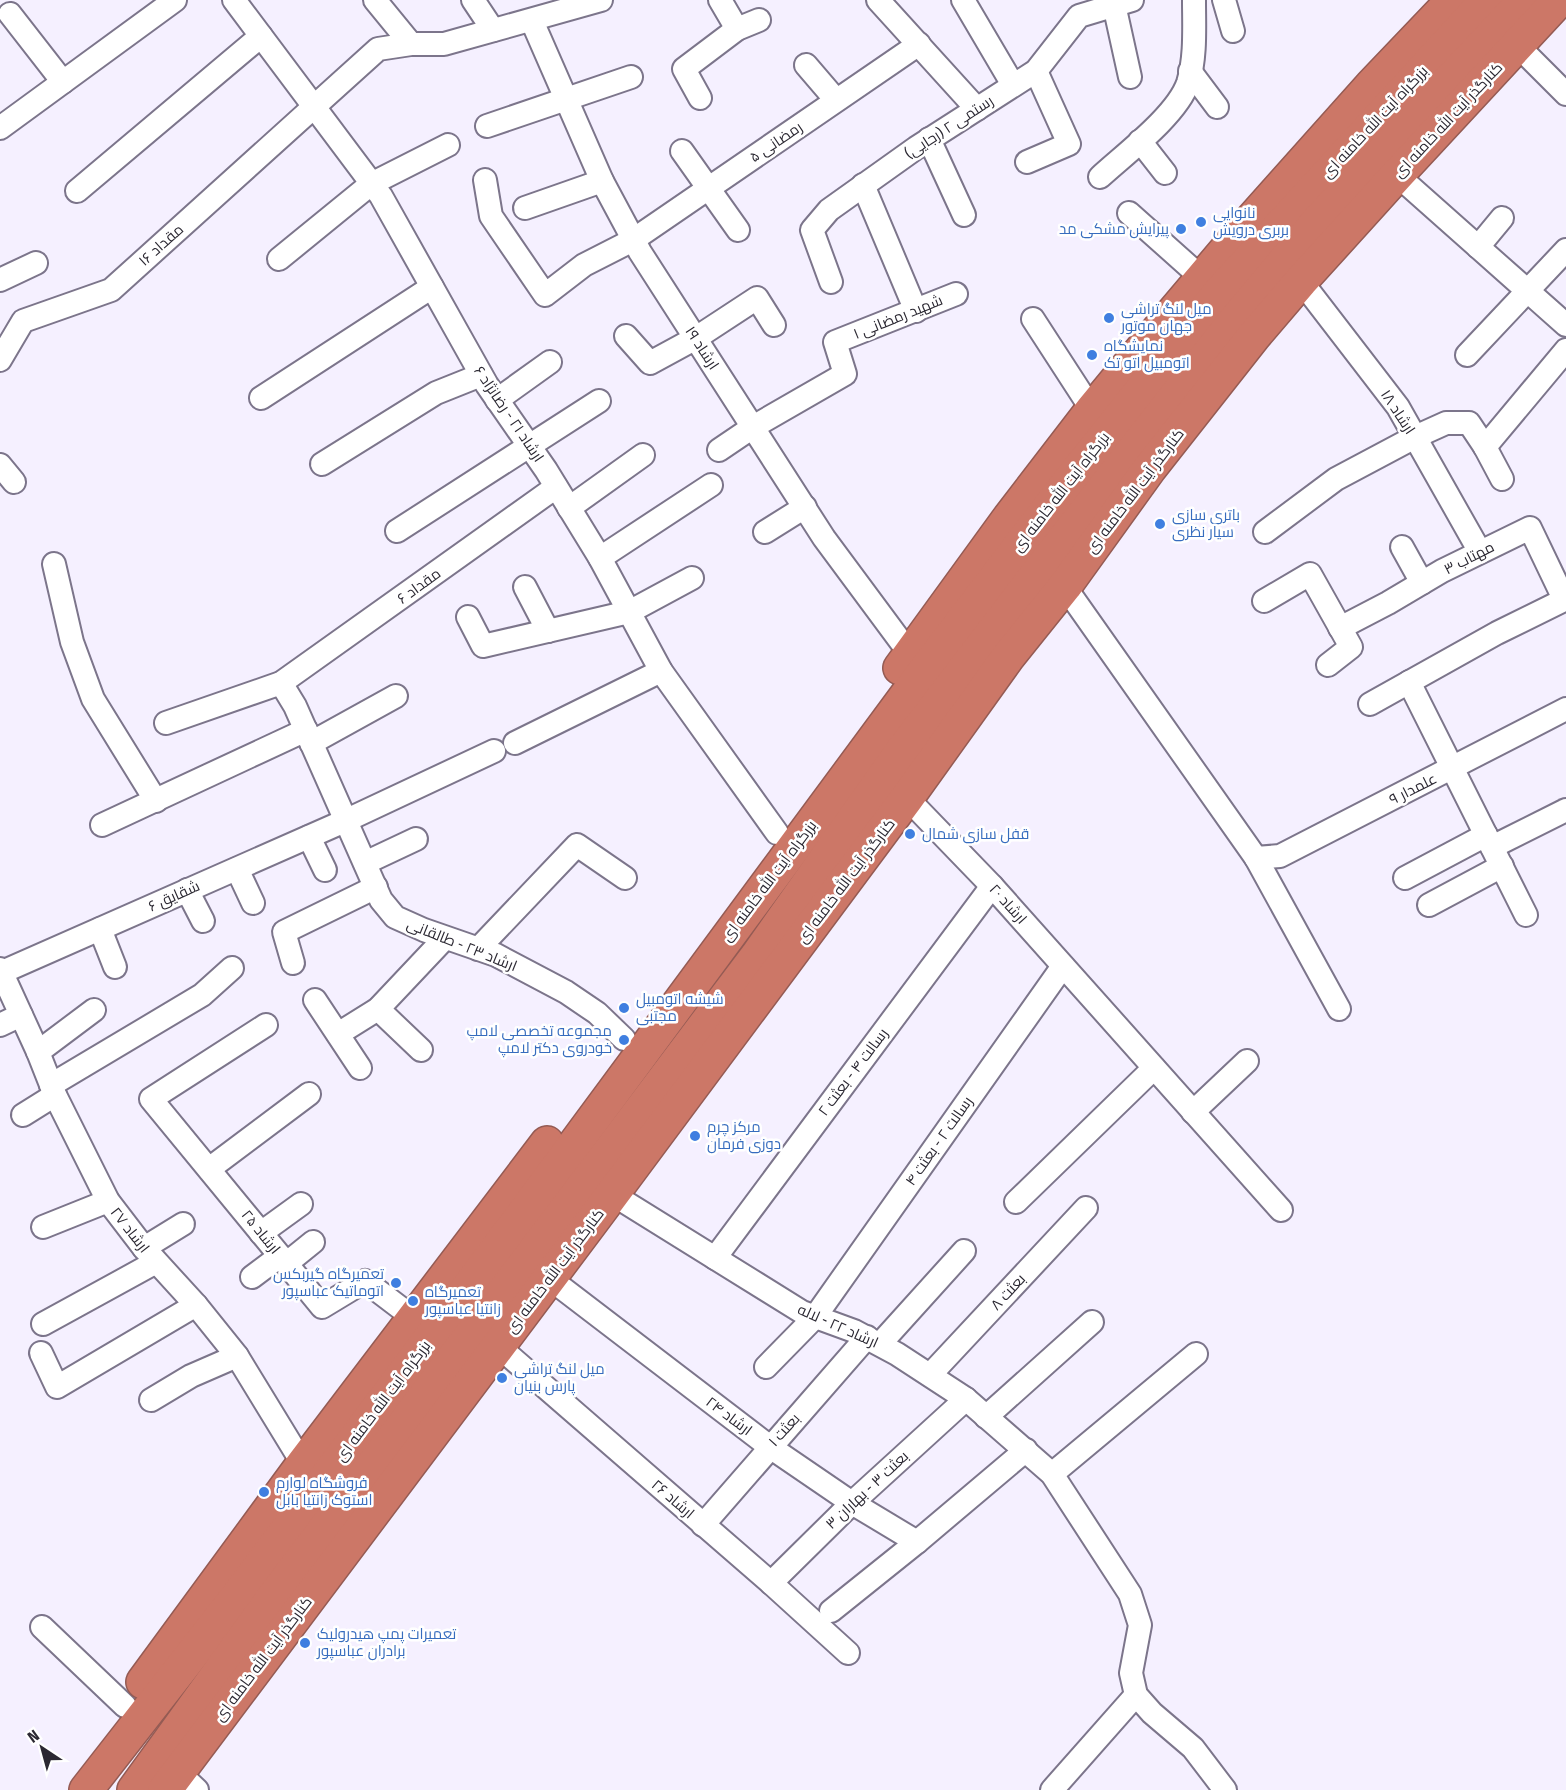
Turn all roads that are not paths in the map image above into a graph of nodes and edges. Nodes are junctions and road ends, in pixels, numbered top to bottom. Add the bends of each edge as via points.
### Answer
1 (175, 0) edge
2 (234, 0) edge
3 (375, 0) edge
4 (473, 0) edge
5 (601, 0) edge
6 (720, 0) edge
7 (878, 0) edge
8 (963, 0) edge
9 (1194, 0) edge
10 (1224, 0) edge
11 (1453, 0) edge
12 (1487, 0) edge
13 (1525, 0) edge
14 (1559, 0) edge
15 (1120, 2) edge
16 (541, 12) edge
17 (10, 14) dead end
18 (759, 20) dead end
19 (737, 29) junction
20 (493, 30) junction
21 (1233, 31) dead end
22 (261, 36) junction
23 (411, 44) junction
24 (919, 44) junction
25 (1517, 45) junction
26 (806, 65) dead end
27 (1036, 71) junction
28 (1190, 71) junction
29 (631, 77) dead end
30 (1130, 77) dead end
31 (63, 82) junction
32 (1013, 85) junction
33 (1566, 94) edge
34 (567, 98) junction
35 (700, 98) dead end
36 (836, 100) junction
37 (313, 106) junction
38 (1217, 107) dead end
39 (976, 108) junction
40 (487, 126) dead end
41 (0, 128) edge
42 (929, 140) junction
43 (1140, 141) junction
44 (448, 144) dead end
45 (682, 151) dead end
46 (1027, 162) dead end
47 (1165, 173) dead end
48 (1396, 175) junction
49 (1100, 177) dead end
50 (485, 180) dead end
51 (602, 181) junction
52 (371, 183) junction
53 (863, 186) junction
54 (708, 188) junction
55 (77, 191) dead end
56 (1356, 201) junction
57 (525, 208) dead end
58 (1129, 213) dead end
59 (964, 215) dead end
60 (1502, 218) dead end
61 (1264, 224) junction
62 (738, 230) dead end
63 (1328, 230) junction
64 (633, 240) junction
65 (1478, 247) junction
66 (1566, 250) edge
67 (279, 259) dead end
68 (36, 263) dead end
69 (1203, 279) junction
70 (0, 280) edge
71 (1301, 281) junction
72 (831, 282) dead end
73 (432, 287) junction
74 (1528, 291) junction
75 (956, 294) dead end
76 (916, 311) junction
77 (1033, 319) dead end
78 (774, 325) dead end
79 (1566, 325) edge
80 (1244, 329) junction
81 (626, 336) dead end
82 (696, 338) junction
83 (1159, 347) junction
84 (1566, 350) edge
85 (1, 352) edge
86 (1467, 355) dead end
87 (550, 362) dead end
88 (481, 375) junction
89 (261, 398) dead end
90 (496, 400) junction
91 (599, 400) dead end
92 (1092, 410) junction
93 (753, 427) junction
94 (1414, 437) junction
95 (529, 446) junction
96 (1485, 447) junction
97 (719, 450) dead end
98 (643, 456) dead end
99 (322, 464) dead end
100 (1055, 479) junction
101 (1502, 479) dead end
102 (711, 485) dead end
103 (556, 487) junction
104 (805, 507) junction
105 (569, 508) junction
106 (398, 531) dead end
107 (1265, 531) dead end
108 (765, 532) dead end
109 (1402, 547) dead end
110 (1480, 552) junction
111 (600, 558) junction
112 (54, 564) dead end
113 (1056, 574) junction
114 (692, 578) dead end
115 (1422, 583) junction
116 (525, 587) dead end
117 (974, 587) junction
118 (1565, 599) edge
119 (1264, 601) dead end
120 (629, 612) junction
121 (468, 617) dead end
122 (1340, 628) junction
123 (548, 631) junction
124 (910, 654) junction
125 (1328, 665) dead end
126 (661, 671) junction
127 (1409, 682) junction
128 (281, 683) junction
129 (396, 696) dead end
130 (1370, 704) dead end
131 (1566, 709) edge
132 (943, 721) junction
133 (166, 723) dead end
134 (309, 736) junction
135 (515, 742) dead end
136 (494, 751) dead end
137 (1453, 769) junction
138 (907, 798) junction
139 (156, 801) junction
140 (1566, 810) edge
141 (347, 820) junction
142 (102, 825) dead end
143 (309, 837) junction
144 (416, 839) dead end
145 (785, 842) junction
146 (1493, 849) junction
147 (1256, 858) junction
148 (365, 863) junction
149 (237, 869) junction
150 (324, 870) dead end
151 (625, 878) dead end
152 (1405, 878) dead end
153 (992, 886) junction
154 (376, 887) junction
155 (187, 890) junction
156 (253, 903) dead end
157 (1429, 905) dead end
158 (1526, 915) dead end
159 (203, 921) dead end
160 (100, 929) junction
161 (445, 938) junction
162 (478, 949) junction
163 (293, 963) dead end
164 (1063, 966) junction
165 (115, 967) dead end
166 (232, 968) dead end
167 (0, 971) edge
168 (746, 992) junction
169 (315, 1000) dead end
170 (378, 1009) junction
171 (1339, 1009) dead end
172 (94, 1010) dead end
173 (21, 1015) junction
174 (0, 1025) edge
175 (266, 1025) dead end
176 (338, 1034) junction
177 (624, 1039) junction
178 (421, 1050) dead end
179 (38, 1052) junction
180 (1247, 1061) dead end
181 (360, 1068) dead end
182 (1154, 1068) junction
183 (53, 1090) junction
184 (309, 1094) dead end
185 (1193, 1112) junction
186 (23, 1115) dead end
187 (574, 1125) junction
188 (209, 1169) junction
189 (108, 1201) junction
190 (595, 1201) junction
191 (1016, 1202) dead end
192 (301, 1203) dead end
193 (1086, 1208) dead end
194 (1281, 1210) dead end
195 (183, 1224) dead end
196 (43, 1227) dead end
197 (261, 1233) junction
198 (313, 1242) dead end
199 (964, 1251) dead end
200 (150, 1255) junction
201 (714, 1258) junction
202 (283, 1260) junction
203 (465, 1271) junction
204 (252, 1276) dead end
205 (549, 1278) junction
206 (196, 1305) junction
207 (815, 1317) junction
208 (415, 1319) junction
209 (1092, 1322) dead end
210 (43, 1324) dead end
211 (874, 1341) junction
212 (498, 1346) junction
213 (41, 1353) dead end
214 (1196, 1354) dead end
215 (237, 1356) junction
216 (766, 1367) dead end
217 (930, 1375) junction
218 (966, 1399) junction
219 (151, 1400) dead end
220 (986, 1417) junction
221 (770, 1447) junction
222 (1026, 1449) junction
223 (303, 1464) junction
224 (1052, 1474) junction
225 (852, 1503) junction
226 (703, 1525) junction
227 (917, 1542) junction
228 (771, 1583) junction
229 (228, 1588) junction
230 (290, 1600) junction
231 (831, 1611) dead end
232 (42, 1627) dead end
233 (848, 1653) dead end
234 (1136, 1695) junction
235 (120, 1725) junction
236 (194, 1729) junction
237 (180, 1784) edge
238 (62, 1790) edge
239 (86, 1790) edge
240 (134, 1790) edge
241 (1052, 1790) edge
242 (1225, 1790) edge

1 - 31 street
2 - 22 street, ارشاد ۲۱ - رضانژاد ۶
3 - 23 street
4 - 20 street
5 - 16 street, مقداد ۱۶
6 - 19 street
7 - 24 street
8 - 32 street
9 - 28 street
10 - 21 street
11 - 61 highway via 1371,86
12 - 61 highway, بزرگراه آیت الله خامنه ای
13 - 56 highway, بزرگراه آیت الله خامنه ای
14 - 25 highway, کنارگذر آیت الله خامنه ای
15 - 27 street, رستمی ۲ (رجایی) via 1079,16
15 - 30 street
16 - 20 street, مقداد ۱۶
16 - 34 street, ارشاد ۱۹
17 - 31 street
18 - 19 street
19 - 35 street via 684,69
20 - 23 street, مقداد ۱۶ via 444,44
22 - 37 street, ارشاد ۲۱ - رضانژاد ۶
22 - 55 street
23 - 37 street, مقداد ۱۶ via 378,49
24 - 36 street, رمضانی ۵
24 - 39 street
25 - 33 street
25 - 48 highway, کنارگذر آیت الله خامنه ای
26 - 36 street
27 - 32 street, رستمی ۲ (رجایی)
27 - 46 street via 1069,144
28 - 38 street
28 - 43 street via 1187,84 1169,113
29 - 34 street
31 - 41 street
32 - 39 street, رستمی ۲ (رجایی)
34 - 40 street
34 - 51 street, ارشاد ۱۹
36 - 54 street, رمضانی ۵
37 - 52 street, ارشاد ۲۱ - رضانژاد ۶
37 - 85 street, مقداد ۱۶ via 111,290 23,321
39 - 42 street, رستمی ۲ (رجایی)
42 - 53 street, رستمی ۲ (رجایی)
42 - 59 street
43 - 47 street
43 - 49 street
44 - 52 street
45 - 54 street
48 - 56 highway, کنارگذر آیت الله خامنه ای
48 - 65 street
50 - 64 street, رمضانی ۵ via 491,216 545,295 584,265
51 - 57 street
51 - 64 street, ارشاد ۱۹
52 - 67 street
52 - 73 street, ارشاد ۲۱ - رضانژاد ۶
53 - 72 street, رستمی ۲ (رجایی) via 829,210 812,230
53 - 76 street
54 - 62 street
54 - 64 street, رمضانی ۵
56 - 63 highway, بزرگراه آیت الله خامنه ای
58 - 69 street
60 - 65 street
61 - 69 highway
61 - 83 highway, بزرگراه آیت الله خامنه ای via 1219,293
63 - 71 highway
63 - 80 highway, بزرگراه آیت الله خامنه ای
64 - 82 street, ارشاد ۱۹
65 - 74 street
66 - 74 street
68 - 70 street
69 - 83 highway
71 - 80 highway
71 - 94 street, ارشاد ۱۸ via 1398,407
73 - 88 street, ارشاد ۲۱ - رضانژاد ۶
73 - 89 street
74 - 79 street
74 - 86 street
75 - 76 street, شهید رمضانی ۱
76 - 93 street, شهید رمضانی ۱ via 835,342 844,374
77 - 92 street
78 - 82 street via 757,298
80 - 113 highway, بزرگراه آیت الله خامنه ای
81 - 82 street via 650,363
82 - 93 street, ارشاد ۱۹
83 - 92 highway
83 - 100 highway, بزرگراه آیت الله خامنه ای
84 - 96 street
87 - 90 street
88 - 90 street, ارشاد ۲۱ - رضانژاد ۶
88 - 99 street via 436,393
90 - 95 street, ارشاد ۲۱ - رضانژاد ۶
91 - 95 street
92 - 100 highway
93 - 97 street
93 - 104 street, ارشاد ۱۹
94 - 96 street via 1446,423 1469,423
94 - 107 street via 1336,479
94 - 110 street, ارشاد ۱۸
95 - 103 street, ارشاد ۲۱ - رضانژاد ۶
95 - 106 street
96 - 101 street
98 - 105 street
100 - 117 highway, بزرگراه آیت الله خامنه ای
102 - 111 street
103 - 105 street, ارشاد ۲۱ - رضانژاد ۶
103 - 128 street, مقداد ۶
104 - 108 street
104 - 124 street, ارشاد ۱۹
105 - 111 street, ارشاد ۲۱ - رضانژاد ۶
109 - 115 street
110 - 115 street, مهتاب ۳
110 - 118 street, مهتاب ۳ via 1530,528
111 - 120 street, ارشاد ۲۱ - رضانژاد ۶
112 - 139 street via 72,642 93,699
113 - 132 highway, بزرگراه آیت الله خامنه ای
113 - 147 street
114 - 120 street
115 - 122 street, مهتاب ۳
116 - 123 street
117 - 124 highway
117 - 145 highway, بزرگراه آیت الله خامنه ای
118 - 127 street
119 - 122 street via 1310,574
120 - 123 street
120 - 126 street, ارشاد ۲۱ - رضانژاد ۶
121 - 123 street via 483,646
122 - 125 street via 1351,647
124 - 145 highway
126 - 135 street
126 - 145 street, ارشاد ۲۱ - رضانژاد ۶
127 - 130 street
127 - 137 street
128 - 133 street, مقداد ۶
128 - 134 street, ارشاد ۲۳ - طالقانی
129 - 134 street
131 - 137 street, علمدار ۹
132 - 138 highway, کنارگذر آیت الله خامنه ای
132 - 168 highway, بزرگراه آیت الله خامنه ای via 902,750 757,956
134 - 139 street
134 - 141 street, ارشاد ۲۳ - طالقانی
136 - 141 street, شقایق ۶
137 - 146 street
137 - 147 street, علمدار ۹ via 1280,856
138 - 153 street, ارشاد ۲۰
138 - 168 highway, کنارگذر آیت الله خامنه ای
139 - 142 street
140 - 146 street
141 - 143 street, شقایق ۶
141 - 148 street, ارشاد ۲۳ - طالقانی
143 - 149 street, شقایق ۶
143 - 150 street
144 - 148 street
145 - 177 highway
145 - 187 highway, بزرگراه آیت الله خامنه ای
146 - 152 street
146 - 157 street
146 - 158 street
147 - 171 street
148 - 154 street, ارشاد ۲۳ - طالقانی
149 - 155 street, شقایق ۶
149 - 156 street
151 - 162 street via 577,845
153 - 164 street, ارشاد ۲۰
153 - 201 street, رسالت ۴ - بعثت ۲
154 - 161 street, ارشاد ۲۳ - طالقانی via 395,917
154 - 163 street via 284,932
155 - 159 street
155 - 160 street, شقایق ۶
160 - 165 street
160 - 167 street, شقایق ۶
161 - 162 street, ارشاد ۲۳ - طالقانی
161 - 170 street
162 - 177 street, ارشاد ۲۳ - طالقانی via 566,992 597,1013
164 - 182 street, ارشاد ۲۰
164 - 207 street, رسالت ۲ - بعثت ۴
166 - 183 street via 202,995
167 - 173 street, ارشاد ۲۷
168 - 190 highway, بزرگراه آیت الله خامنه ای
169 - 176 street
170 - 176 street
170 - 178 street
172 - 179 street
173 - 174 street
173 - 179 street, ارشاد ۲۷
175 - 188 street, ارشاد ۲۵ via 151,1099
176 - 181 street
177 - 187 highway
179 - 183 street, ارشاد ۲۷
180 - 185 street
182 - 185 street, ارشاد ۲۰
182 - 191 street
183 - 186 street
183 - 189 street, ارشاد ۲۷
184 - 188 street
185 - 194 street, ارشاد ۲۰
187 - 203 highway, بزرگراه آیت الله خامنه ای
188 - 197 street, ارشاد ۲۵
189 - 196 street
189 - 200 street, ارشاد ۲۷
190 - 201 street, ارشاد ۲۲ - لاله
190 - 205 highway, کنارگذر آیت الله خامنه ای
190 - 230 highway, بزرگراه آیت الله خامنه ای via 458,1353
192 - 197 street
193 - 217 street, بعثت ۸
195 - 200 street
197 - 202 street, ارشاد ۲۵
198 - 202 street
199 - 211 street, بعثت ۱
200 - 206 street, ارشاد ۲۷
200 - 210 street
201 - 207 street, ارشاد ۲۲ - لاله
202 - 204 street
202 - 208 street, ارشاد ۲۵ via 322,1307 365,1281
203 - 208 highway
203 - 229 highway, بزرگراه آیت الله خامنه ای
205 - 212 highway, کنارگذر آیت الله خامنه ای
205 - 221 street, ارشاد ۲۴
206 - 213 street via 57,1387
206 - 215 street, ارشاد ۲۷
207 - 211 street, ارشاد ۲۲ - لاله
207 - 216 street, رسالت ۲ - بعثت ۴
208 - 223 highway
209 - 220 street
211 - 217 street, ارشاد ۲۲ - لاله
211 - 221 street, بعثت ۱
212 - 226 street, ارشاد ۲۶
212 - 230 highway, کنارگذر آیت الله خامنه ای
214 - 224 street
215 - 219 street via 191,1376
215 - 223 street, ارشاد ۲۷
217 - 218 street, ارشاد ۲۲ - لاله
218 - 220 street, ارشاد ۲۲ - لاله
218 - 225 street, بعثت ۳ - بهاران ۳
220 - 222 street, ارشاد ۲۲ - لاله
221 - 225 street, ارشاد ۲۴
221 - 226 street, بعثت ۱
222 - 224 street, ارشاد ۲۲ - لاله
222 - 227 street
223 - 229 highway
224 - 234 street, ارشاد ۲۲ - لاله via 1130,1594 1140,1625 1131,1673
225 - 227 street, ارشاد ۲۴
225 - 228 street, بعثت ۳ - بهاران ۳
226 - 228 street, ارشاد ۲۶
227 - 231 street
228 - 233 street, ارشاد ۲۶
229 - 235 highway, بزرگراه آیت الله خامنه ای via 157,1683
230 - 236 highway, بزرگراه آیت الله خامنه ای
232 - 235 street
234 - 241 street
234 - 242 street via 1194,1748
235 - 238 highway
235 - 239 highway, بزرگراه آیت الله خامنه ای
236 - 237 highway, کنارگذر آیت الله خامنه ای
236 - 240 highway, بزرگراه آیت الله خامنه ای

